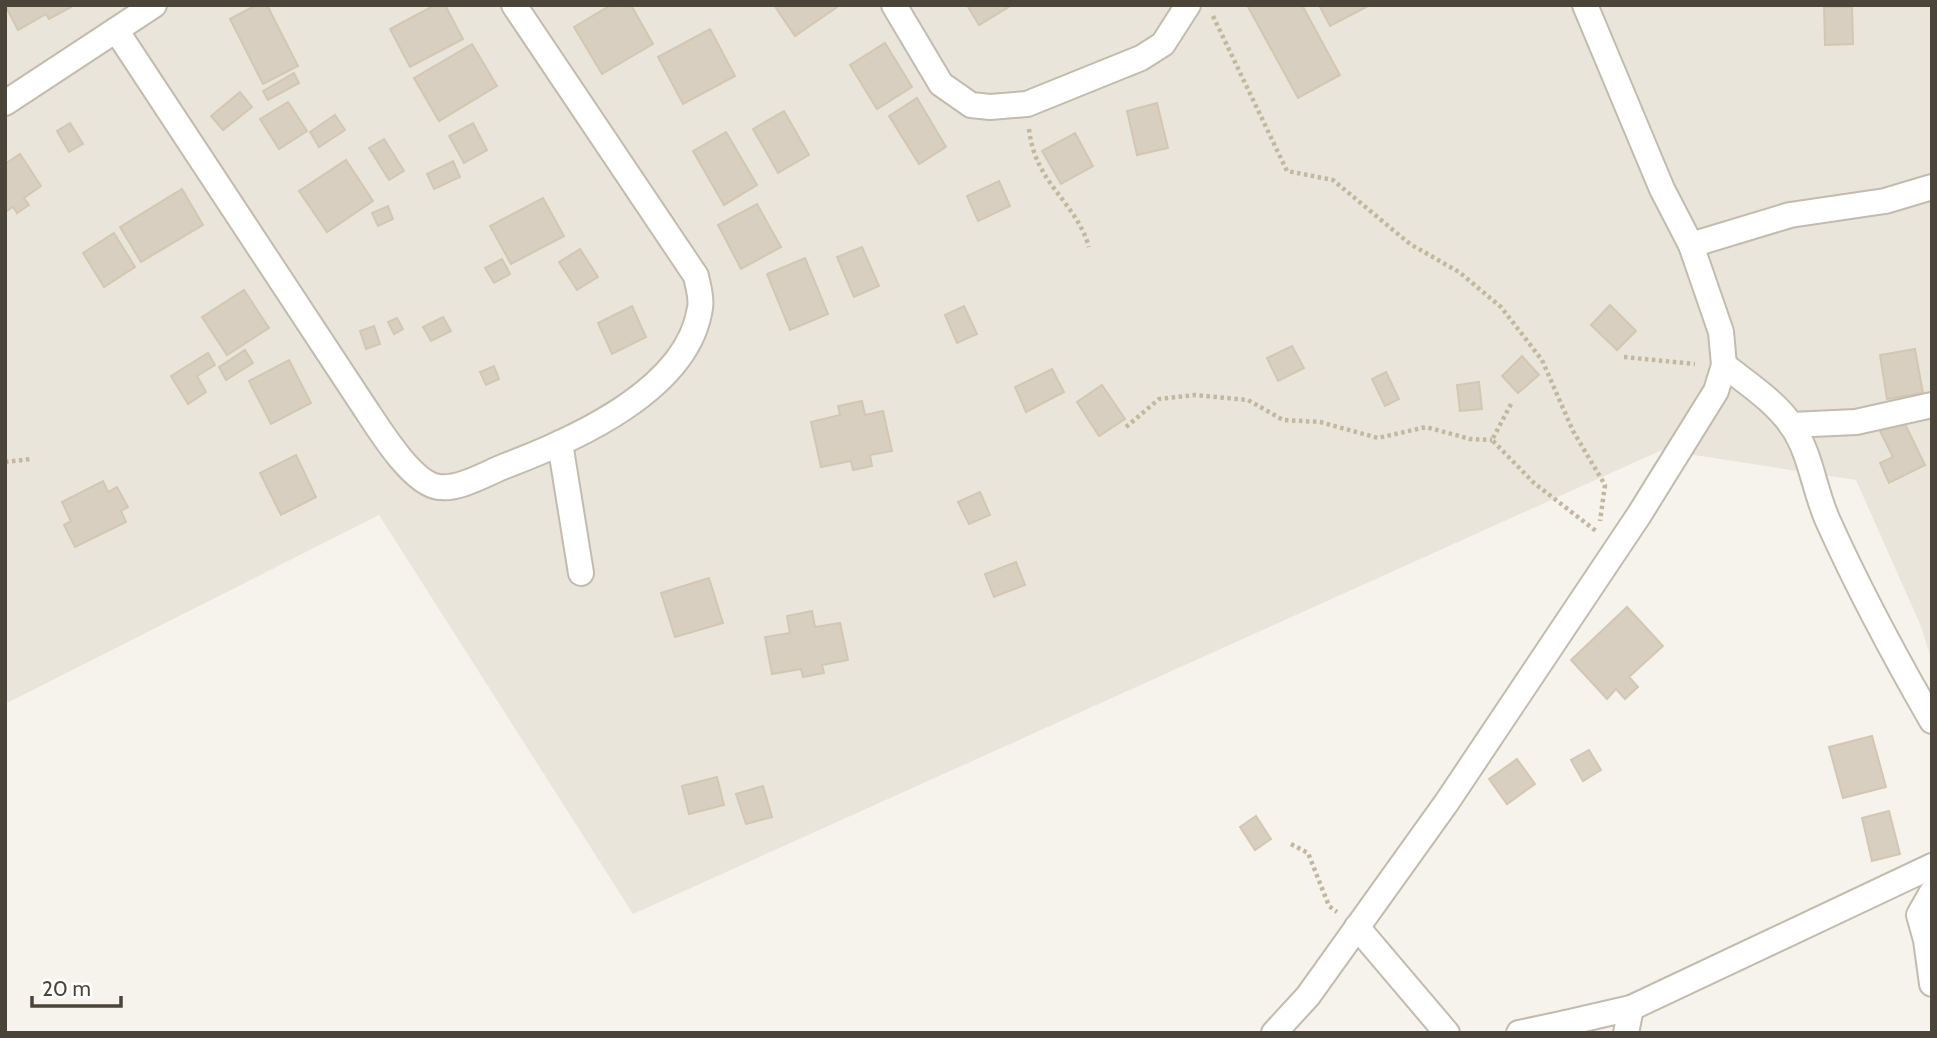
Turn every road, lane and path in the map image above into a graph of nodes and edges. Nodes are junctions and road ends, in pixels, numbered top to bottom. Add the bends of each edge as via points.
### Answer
1 (154, 5) edge
2 (514, 5) edge
3 (894, 5) edge
4 (1188, 5) edge
5 (1208, 5) edge
6 (1585, 5) edge
7 (116, 30) junction
8 (5, 103) edge
9 (1027, 104) junction
10 (1932, 187) edge
11 (1692, 245) junction
12 (1089, 247) dead end
13 (1624, 357) dead end
14 (1724, 365) junction
15 (1511, 404) dead end
16 (1932, 405) edge
17 (1791, 425) junction
18 (1126, 427) dead end
19 (1492, 440) junction
20 (560, 443) junction
21 (30, 459) dead end
22 (5, 462) edge
23 (581, 573) dead end
24 (1932, 721) edge
25 (1291, 844) dead end
26 (1932, 866) edge
27 (1932, 892) edge
28 (1357, 927) junction
29 (1932, 984) edge
30 (1631, 1008) junction
31 (1568, 1028) edge
32 (1275, 1033) edge
33 (1447, 1033) edge
34 (1519, 1033) edge
35 (1626, 1033) edge

1 - 7 street
2 - 20 street via 696,276 701,305 692,338 668,372 604,423
3 - 9 street via 941,85 955,96 971,105
4 - 9 street via 1163,44 1140,58
5 - 19 path via 1287,172 1333,180 1410,244 1459,272 1501,307 1542,360 1573,431 1605,485 1599,533 1534,483
6 - 11 street via 1662,189
7 - 8 street
7 - 20 street via 361,402 421,478 439,487 458,484
9 - 12 path via 1031,147 1038,164 1078,220
10 - 11 street via 1885,201 1790,215
11 - 14 street via 1721,332
13 - 14 path
14 - 17 street via 1776,406
14 - 28 street via 1716,391 1639,515 1447,802
15 - 19 path
16 - 17 street via 1856,422
17 - 24 street via 1802,442 1824,513 1864,602
18 - 19 path via 1159,399 1195,396 1248,400 1283,420 1320,422 1378,438 1426,427
20 - 23 street
21 - 22 path
25 - 28 path via 1308,853 1329,906
26 - 30 street
27 - 29 street via 1919,915
28 - 32 street
28 - 33 street
30 - 31 street
30 - 35 street
31 - 34 street

